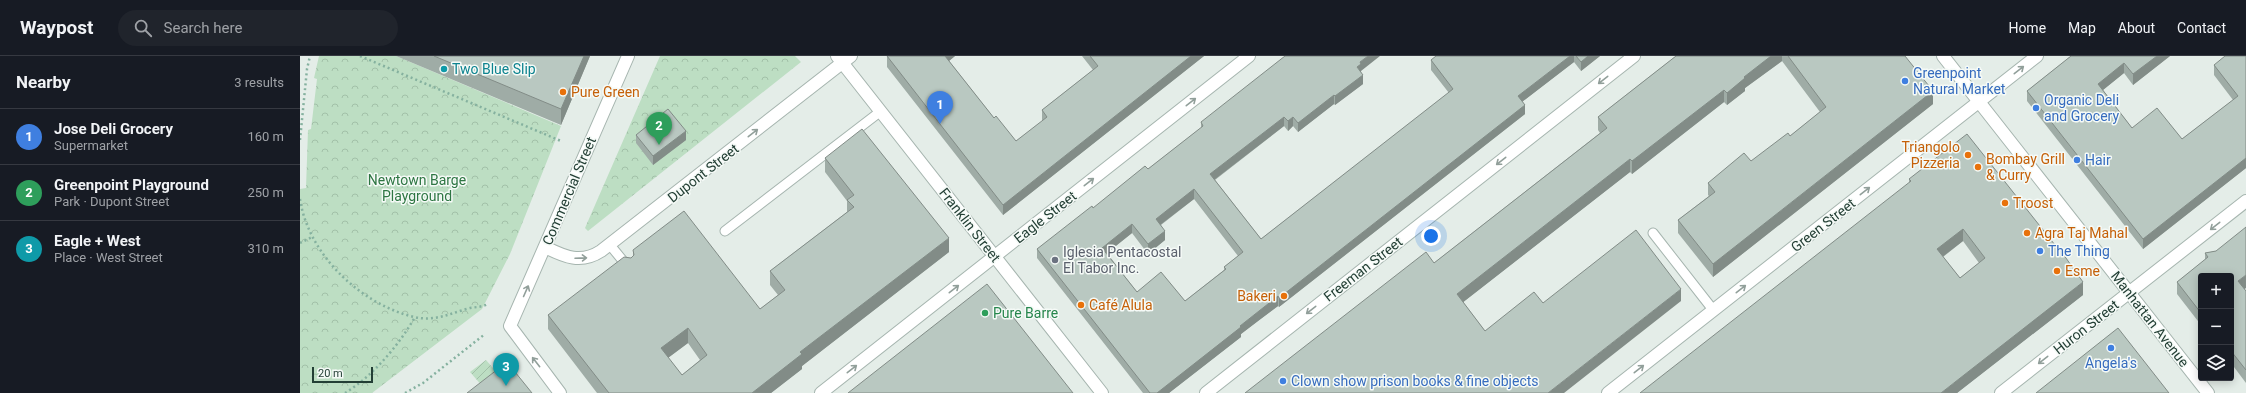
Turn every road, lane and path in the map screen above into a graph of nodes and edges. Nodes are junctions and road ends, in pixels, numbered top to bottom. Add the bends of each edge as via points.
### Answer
1 (310, 56) edge
2 (360, 56) edge
3 (628, 56) edge
4 (1250, 56) edge
5 (1634, 56) edge
6 (1943, 56) edge
7 (2037, 56) edge
8 (844, 58) edge
9 (1979, 102) junction
10 (881, 111) junction
11 (300, 140) edge
12 (561, 141) dead end
13 (300, 199) edge
14 (2246, 202) edge
15 (725, 231) dead end
16 (1653, 233) dead end
17 (312, 237) junction
18 (300, 243) edge
19 (610, 245) junction
20 (545, 247) junction
21 (995, 257) junction
22 (628, 268) edge
23 (2129, 293) junction
24 (488, 304) dead end
25 (1714, 311) junction
26 (415, 317) junction
27 (485, 334) dead end
28 (345, 393) edge
29 (406, 393) edge
30 (560, 393) edge
31 (821, 393) edge
32 (1102, 393) edge
33 (1206, 393) edge
34 (1608, 393) edge
35 (2001, 393) edge
36 (2208, 393) edge

1 - 11 path
2 - 12 path
3 - 20 street, Commercial Street
21 -> 4 street, Eagle Street
5 -> 33 street, Freeman Street
6 - 9 street, Manhattan Avenue
9 -> 7 street, Green Street
8 - 10 street, Franklin Street
19 -> 8 street, Dupont Street
9 - 23 street, Manhattan Avenue
25 -> 9 street, Green Street
10 - 15 lane
10 - 21 street, Franklin Street
13 - 17 path
14 -> 23 street, Huron Street
16 - 25 lane
17 - 18 path
17 - 26 path via 331,266 353,286 374,300
20 -> 19 street, Dupont Street via 565,256 581,259 595,255
19 - 22 lane
30 -> 20 street, Commercial Street via 510,326
31 -> 21 street, Eagle Street
21 - 32 street, Franklin Street
23 -> 35 street, Huron Street
23 - 36 street, Manhattan Avenue
24 - 26 path via 446,317
34 -> 25 street, Green Street
26 - 28 path via 406,334 371,372
27 - 29 path

